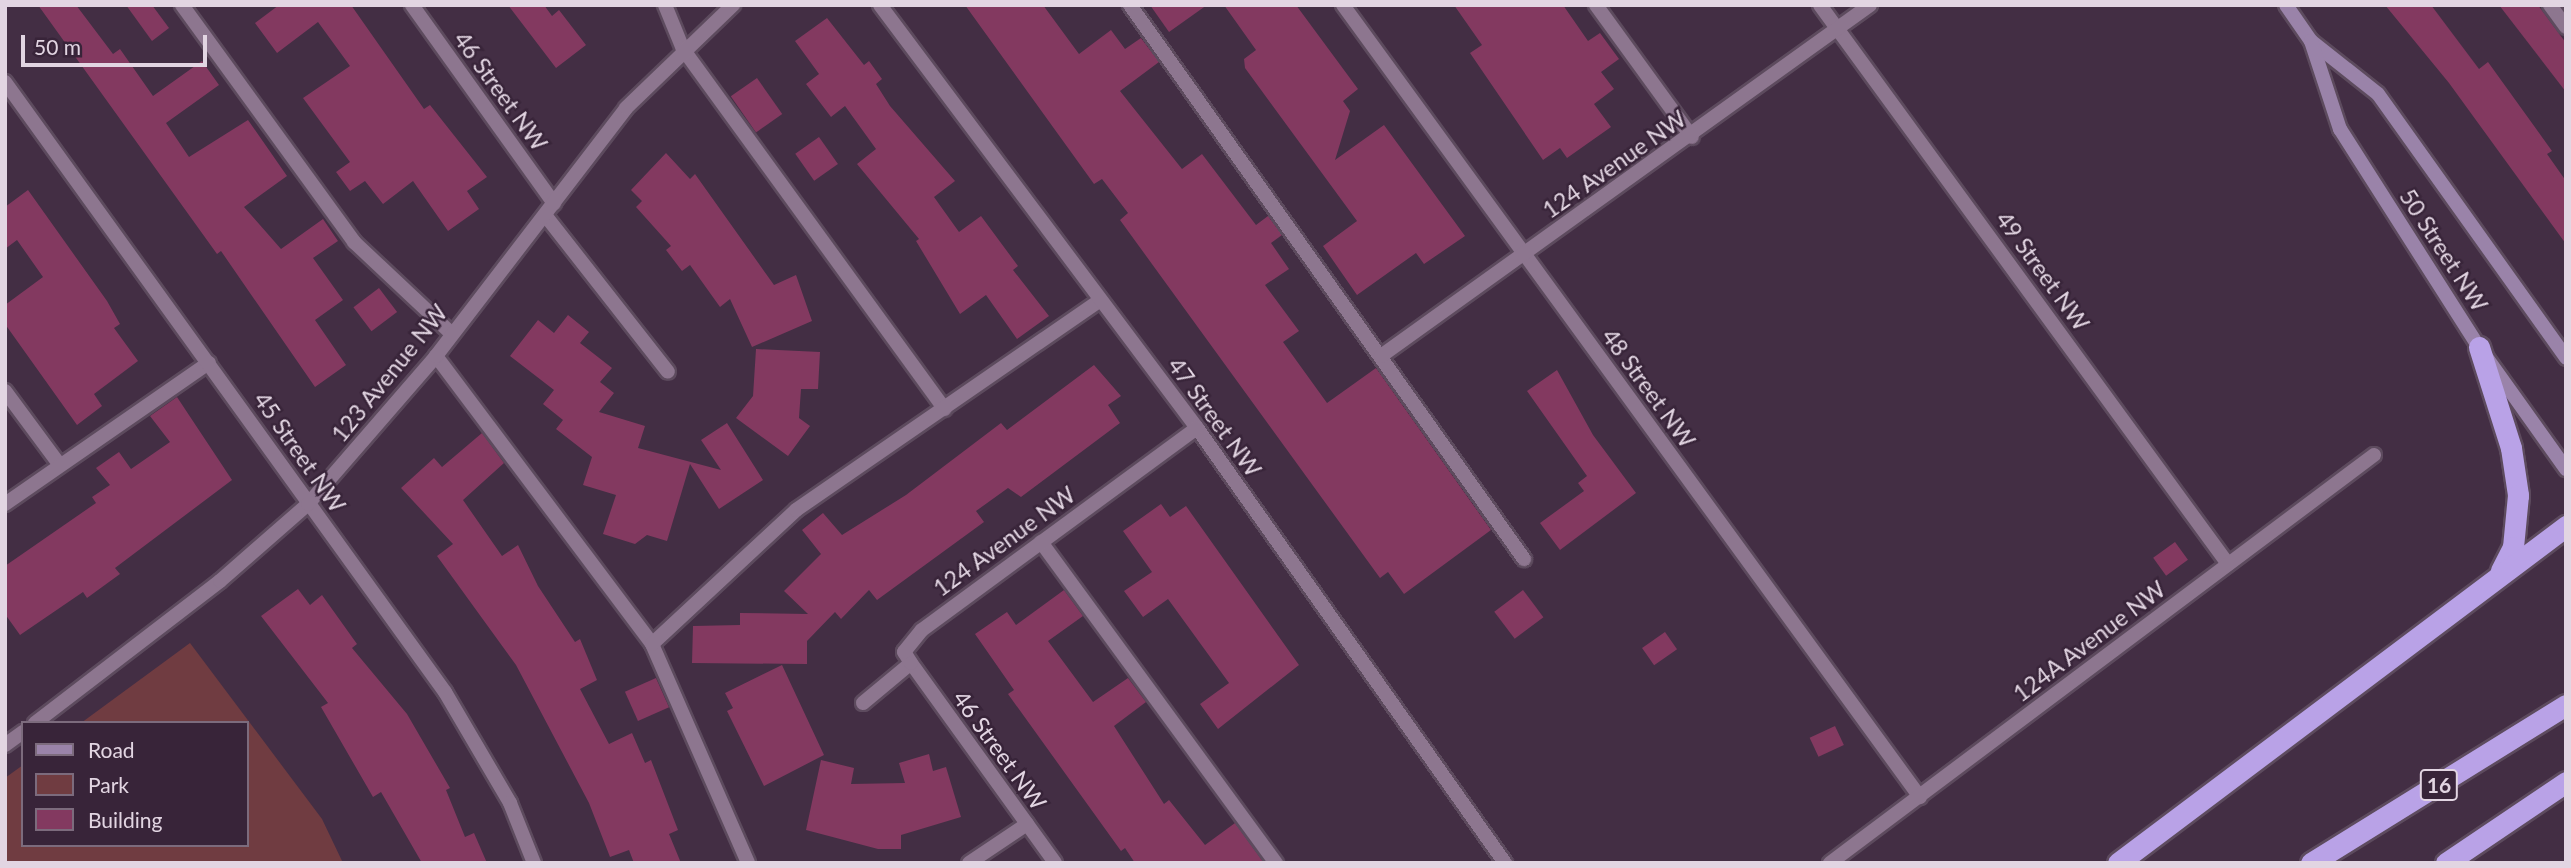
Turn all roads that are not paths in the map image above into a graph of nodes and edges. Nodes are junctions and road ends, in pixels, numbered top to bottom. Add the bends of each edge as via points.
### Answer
1 (182, 5) edge
2 (412, 5) edge
3 (664, 5) edge
4 (733, 5) edge
5 (880, 5) edge
6 (1130, 5) edge
7 (1343, 5) edge
8 (1596, 5) edge
9 (1820, 5) edge
10 (1870, 5) edge
11 (2286, 5) edge
12 (2550, 5) edge
13 (2566, 27) edge
14 (1837, 29) junction
15 (2311, 41) junction
16 (684, 49) junction
17 (5, 82) edge
18 (1692, 137) junction
19 (554, 203) junction
20 (545, 215) junction
21 (1523, 256) junction
22 (1100, 300) junction
23 (451, 333) junction
24 (2479, 348) junction
25 (436, 356) junction
26 (1381, 356) junction
27 (2566, 358) edge
28 (209, 363) junction
29 (668, 372) dead end
30 (5, 391) edge
31 (945, 409) junction
32 (1197, 428) junction
33 (2374, 455) dead end
34 (59, 464) junction
35 (2566, 469) edge
36 (5, 503) edge
37 (308, 504) junction
38 (2566, 526) edge
39 (1041, 542) junction
40 (1524, 559) dead end
41 (2228, 564) junction
42 (2501, 572) junction
43 (652, 644) junction
44 (911, 663) junction
45 (863, 703) dead end
46 (2566, 705) edge
47 (38, 721) edge
48 (2566, 782) edge
49 (1920, 797) junction
50 (1027, 824) junction
51 (534, 863) edge
52 (748, 863) edge
53 (969, 863) edge
54 (1055, 863) edge
55 (1276, 863) edge
56 (1505, 863) edge
57 (1830, 863) edge
58 (2118, 863) edge
59 (2311, 863) edge
60 (2446, 863) edge

1 - 23 street via 354,242
2 - 19 street, 46 Street NW
3 - 16 street
4 - 16 street, 123 Avenue NW
5 - 22 street, 47 Street NW
6 - 26 street
7 - 21 street, 48 Street NW
8 - 18 street
9 - 14 street, 49 Street NW
10 - 14 street, 124 Avenue NW
11 - 15 main road, 50 Street NW
12 - 13 street
14 - 18 street, 124 Avenue NW
14 - 41 street, 49 Street NW
15 - 24 main road, 50 Street NW via 2340,129
15 - 27 main road, 50 Street NW via 2378,94
16 - 19 street, 123 Avenue NW via 626,108
16 - 31 street
17 - 28 street, 45 Street NW
18 - 21 street, 124 Avenue NW
19 - 20 street, 123 Avenue NW
20 - 23 street, 123 Avenue NW
20 - 29 street
21 - 26 street, 124 Avenue NW
21 - 49 street, 48 Street NW
22 - 31 street
22 - 32 street, 47 Street NW
23 - 25 street, 123 Avenue NW
24 - 35 main road, 50 Street NW
24 - 42 highway via 2511,448 2518,495 2513,547
25 - 37 street, 123 Avenue NW
25 - 43 street
26 - 40 street
28 - 34 street
28 - 37 street, 45 Street NW
30 - 34 street
31 - 43 street via 796,510
32 - 39 street, 124 Avenue NW
32 - 56 street, 47 Street NW
33 - 41 street, 124A Avenue NW
34 - 36 street
37 - 47 street, 123 Avenue NW via 220,581
37 - 51 street, 45 Street NW via 445,692 510,803
38 - 42 highway
39 - 44 street, 124 Avenue NW via 909,641 904,652
39 - 55 street
41 - 49 street, 124A Avenue NW
42 - 58 highway
43 - 52 street
44 - 45 street
44 - 50 street, 46 Street NW
46 - 59 highway, 16
48 - 60 highway
49 - 57 street, 124A Avenue NW
50 - 53 street
50 - 54 street, 46 Street NW

